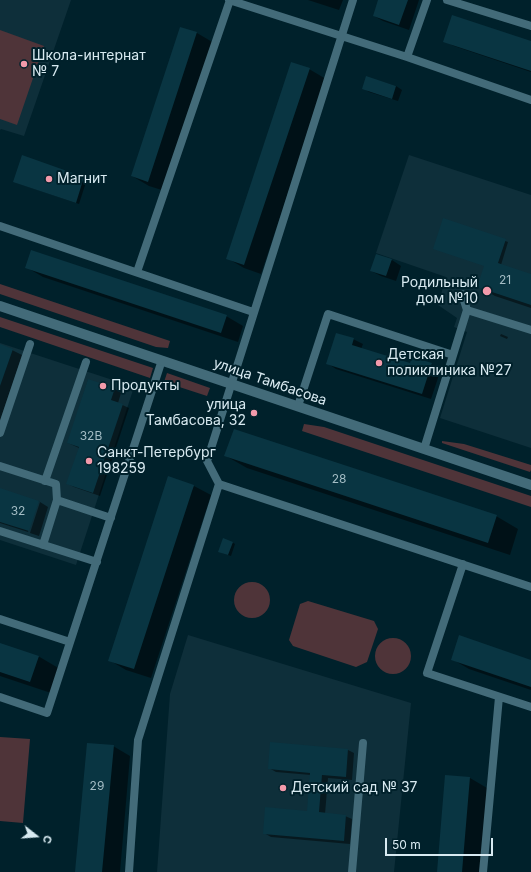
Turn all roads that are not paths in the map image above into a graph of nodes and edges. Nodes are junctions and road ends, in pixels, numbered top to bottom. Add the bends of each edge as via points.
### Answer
1 (230, 0) edge
2 (353, 0) edge
3 (427, 0) edge
4 (447, 0) edge
5 (531, 26) edge
6 (342, 36) junction
7 (407, 57) junction
8 (531, 100) edge
9 (0, 226) edge
10 (137, 272) junction
11 (462, 294) dead end
12 (0, 306) edge
13 (467, 310) junction
14 (253, 312) junction
15 (531, 330) edge
16 (30, 344) dead end
17 (453, 355) junction
18 (162, 360) junction
19 (86, 362) dead end
20 (232, 384) junction
21 (298, 406) junction
22 (0, 433) edge
23 (424, 449) junction
24 (0, 466) edge
25 (45, 480) junction
26 (219, 484) junction
27 (531, 485) edge
28 (57, 500) junction
29 (111, 518) junction
30 (0, 531) edge
31 (43, 545) junction
32 (97, 562) junction
33 (463, 564) junction
34 (531, 587) edge
35 (0, 619) edge
36 (70, 642) junction
37 (0, 697) edge
38 (499, 697) junction
39 (531, 707) edge
40 (363, 742) dead end
41 (129, 872) edge
42 (352, 872) edge
43 (483, 872) edge

1 - 6 lane
1 - 10 lane
2 - 6 lane
3 - 7 lane
4 - 5 lane
6 - 7 lane
6 - 14 lane
7 - 8 lane
9 - 10 lane
10 - 14 lane
11 - 13 lane
12 - 18 street, улица Тамбасова
13 - 15 lane
13 - 17 lane
14 - 20 lane
16 - 22 lane
17 - 21 lane via 328,314
17 - 23 lane
18 - 20 street, улица Тамбасова
18 - 29 lane
19 - 25 lane
20 - 21 street, улица Тамбасова
20 - 26 lane via 207,461
21 - 23 street, улица Тамбасова
23 - 27 street, улица Тамбасова
24 - 25 lane
25 - 28 lane via 56,484
26 - 33 lane
26 - 41 lane via 138,740
28 - 29 lane
28 - 31 lane
29 - 32 lane
30 - 31 lane
31 - 32 lane
32 - 36 lane
33 - 34 lane
33 - 38 lane via 427,673
35 - 36 lane
36 - 37 lane via 47,713
38 - 39 lane
38 - 43 lane
40 - 42 lane

